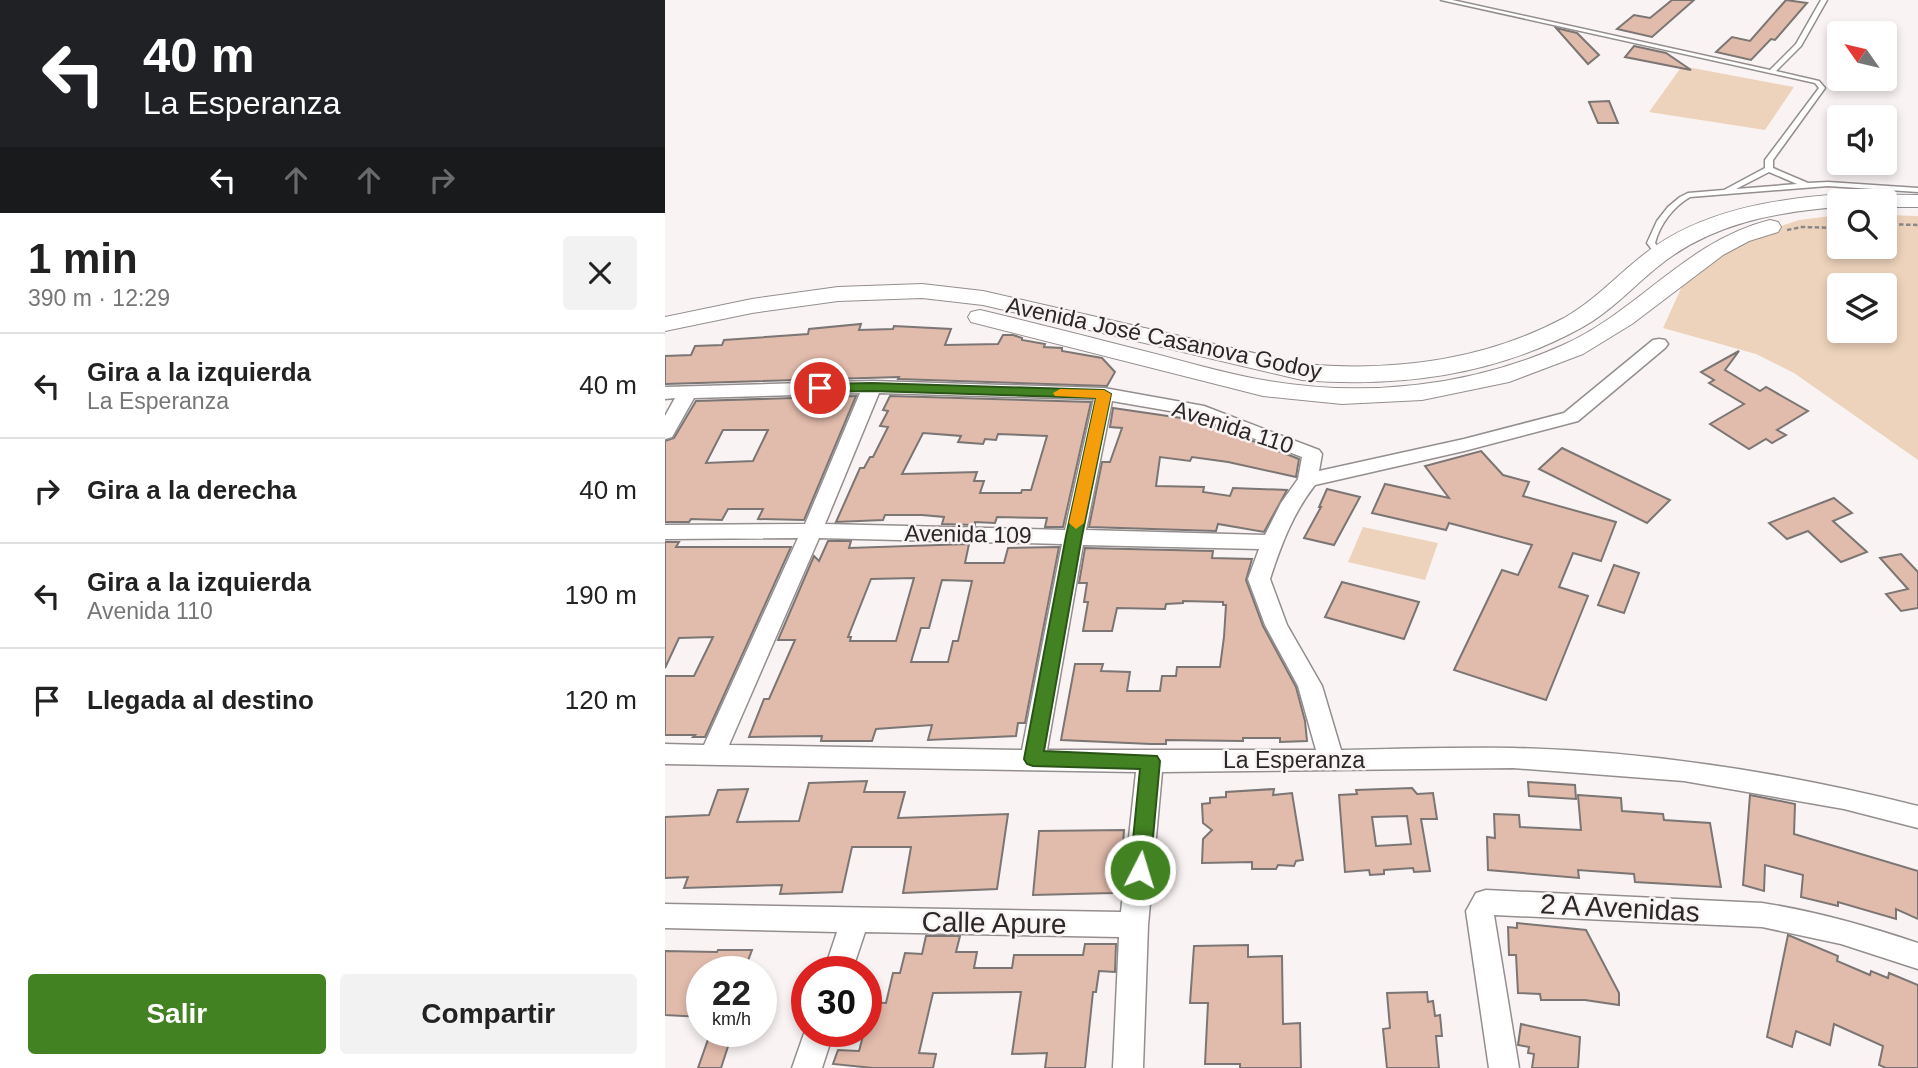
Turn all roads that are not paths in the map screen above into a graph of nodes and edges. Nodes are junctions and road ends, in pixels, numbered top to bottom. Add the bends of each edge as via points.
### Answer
1 (1444, 0) edge
2 (1824, 0) edge
3 (1772, 71) junction
4 (1769, 169) junction
5 (1805, 186) junction
6 (1918, 190) edge
7 (1726, 192) junction
8 (1918, 201) edge
9 (1897, 215) edge
10 (1827, 216) edge
11 (1918, 216) edge
12 (1660, 253) junction
13 (665, 324) edge
14 (665, 344) edge
15 (1659, 344) dead end
16 (872, 387) junction
17 (688, 391) junction
18 (665, 393) edge
19 (1104, 394) junction
20 (665, 433) edge
21 (1308, 480) junction
22 (812, 531) junction
23 (665, 532) edge
24 (1074, 536) junction
25 (1272, 542) junction
26 (665, 754) edge
27 (712, 755) junction
28 (1033, 759) junction
29 (1331, 759) junction
30 (1150, 761) junction
31 (1918, 817) edge
32 (665, 916) edge
33 (854, 922) junction
34 (1135, 925) junction
35 (843, 956) edge
36 (1918, 956) edge
37 (814, 1047) edge
38 (807, 1068) edge
39 (1128, 1068) edge
40 (1503, 1068) edge

1 - 3 lane
2 - 3 lane via 1799,45
3 - 4 lane via 1811,79 1822,86 1772,154
4 - 5 lane
4 - 7 lane
5 - 6 lane via 1853,184
5 - 7 lane
7 - 12 lane via 1682,198 1653,233 1651,243
8 - 12 street, Avenida José Casanova Godoy via 1830,201 1767,209 1718,223
9 - 11 street
10 - 14 street, Avenida José Casanova Godoy via 1753,231 1708,251 1608,329 1576,348 1536,365 1449,390 1363,397 1263,388 963,313 867,311 807,316
12 - 13 street, Avenida José Casanova Godoy via 1591,312 1550,335 1491,356 1404,374 1302,372 983,298 922,291 838,294
15 - 21 street via 1570,417
16 - 17 street, Avenida 110
16 - 19 street, Avenida 110
16 - 22 street
17 - 18 street, Avenida 110
17 - 20 street
19 - 21 street, Avenida 110 via 1197,410 1275,438 1312,454
19 - 24 street
21 - 25 street via 1292,499
22 - 23 street, Avenida 109
22 - 24 street, Avenida 109
22 - 27 street
24 - 25 street, Avenida 109
24 - 28 street
25 - 29 street via 1259,579 1276,625 1310,686
26 - 27 street, La Esperanza
27 - 28 street, La Esperanza
28 - 30 street, La Esperanza
29 - 30 street, La Esperanza
29 - 31 street, La Esperanza via 1513,758 1684,771 1844,798
30 - 34 street
32 - 33 street, Calle Apure
33 - 34 street, Calle Apure
33 - 35 street
34 - 39 street
36 - 40 street, 2 A Avenidas via 1856,935 1762,915 1486,902 1480,911
37 - 38 street

